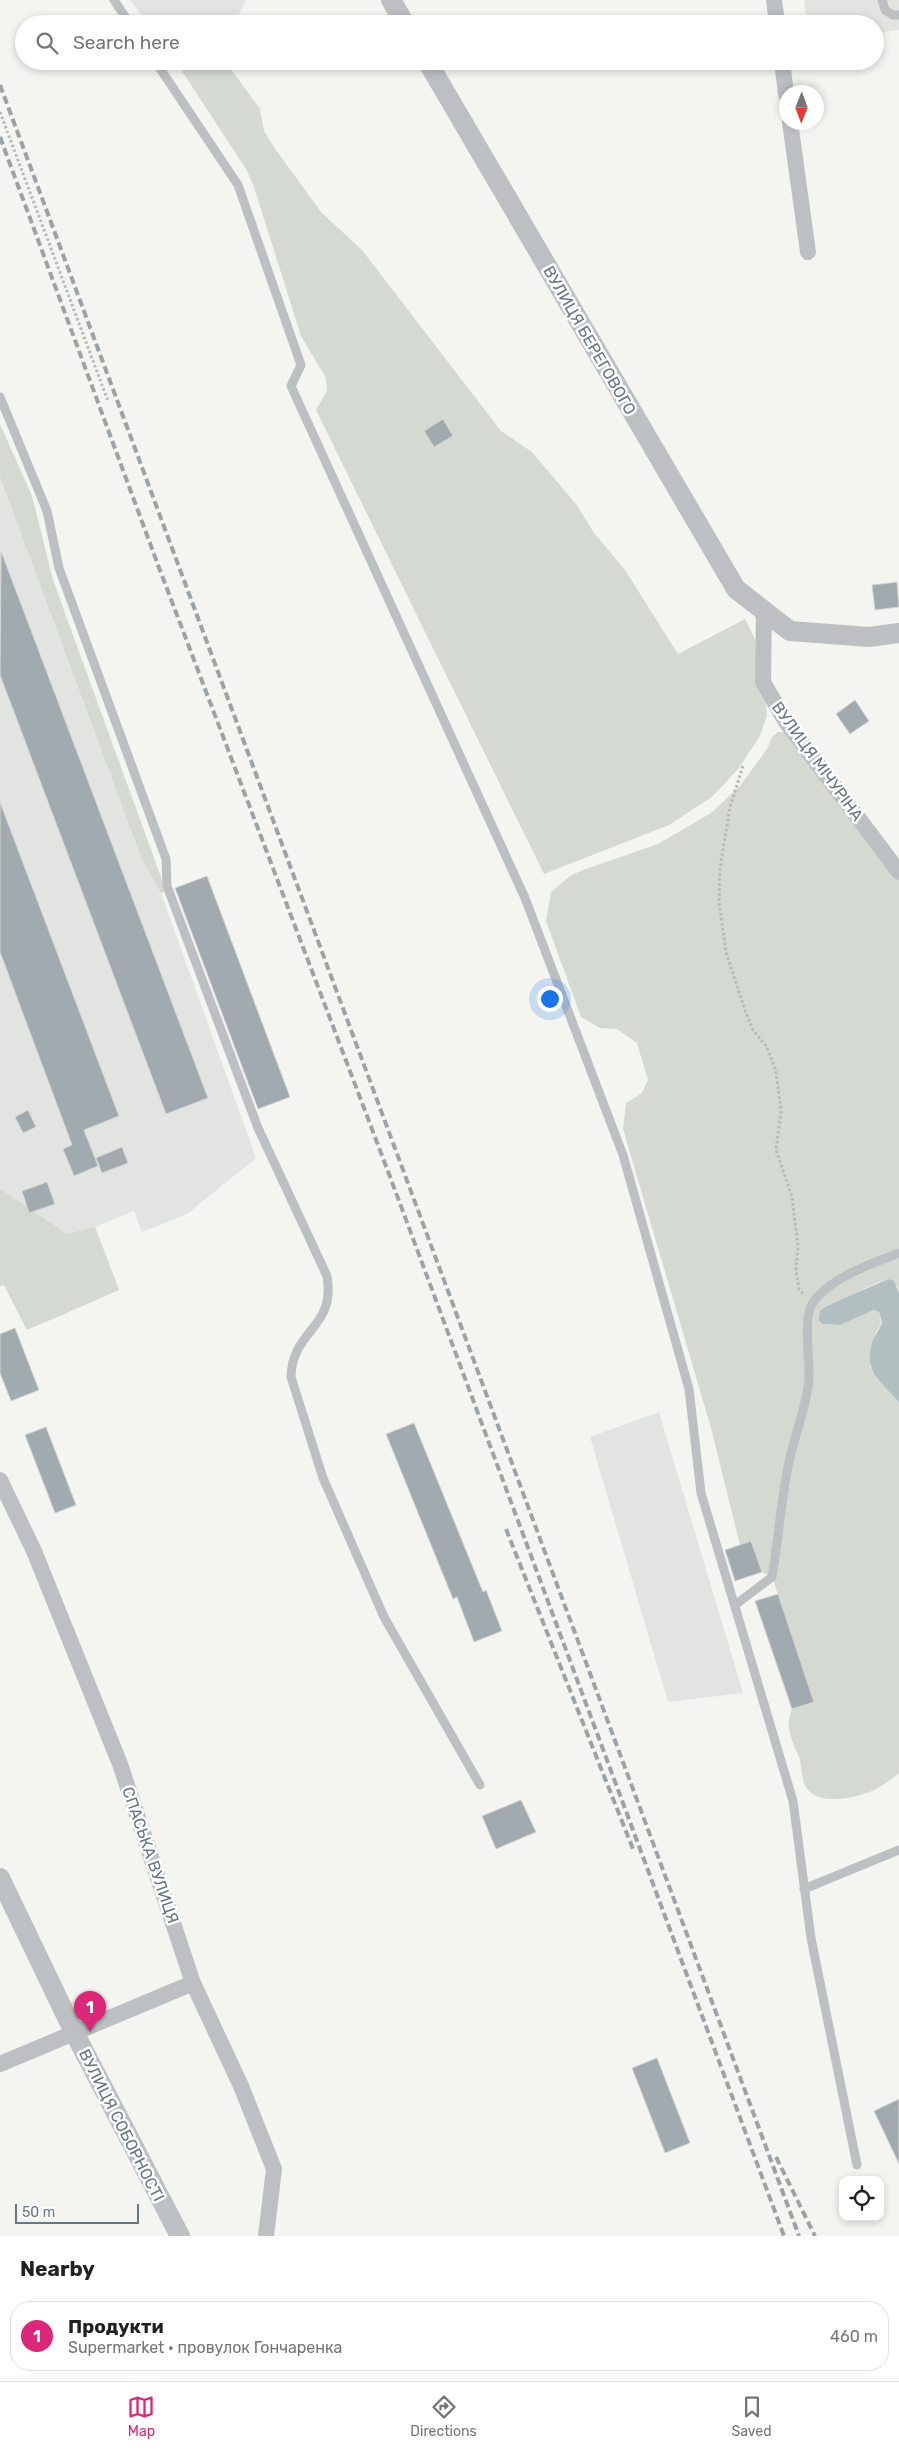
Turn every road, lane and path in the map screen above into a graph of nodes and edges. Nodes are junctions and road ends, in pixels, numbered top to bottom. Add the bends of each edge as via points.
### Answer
1 (114, 0) edge
2 (391, 0) edge
3 (774, 0) edge
4 (882, 0) edge
5 (124, 15) edge
6 (400, 15) edge
7 (776, 15) edge
8 (899, 15) edge
9 (161, 70) edge
10 (432, 70) edge
11 (783, 70) edge
12 (785, 85) edge
13 (0, 112) edge
14 (791, 130) edge
15 (808, 252) dead end
16 (0, 397) edge
17 (108, 401) dead end
18 (764, 610) junction
19 (899, 633) edge
20 (743, 766) dead end
21 (899, 872) edge
22 (899, 1253) edge
23 (811, 1306) junction
24 (0, 1480) edge
25 (736, 1604) junction
26 (480, 1785) dead end
27 (899, 1850) edge
28 (0, 1878) edge
29 (804, 1889) junction
30 (193, 1983) junction
31 (74, 2032) junction
32 (0, 2064) edge
33 (857, 2165) dead end
34 (180, 2236) edge
35 (266, 2236) edge

1 - 5 lane
2 - 6 street
3 - 7 street
4 - 8 lane via 885,10
9 - 25 lane via 238,185 301,365 290,386 524,898 623,1155 689,1389 701,1493
10 - 18 street, ВУЛИЦЯ БЕРЕГОВОГО via 736,589
11 - 12 street
13 - 17 path
14 - 15 street
16 - 26 lane via 47,511 59,568 166,859 167,886 258,1128 327,1276 328,1301 324,1314 296,1349 291,1377 323,1478 384,1617
18 - 19 street, ВУЛИЦЯ БЕРЕГОВОГО via 790,631 869,638
18 - 21 street, ВУЛИЦЯ МІЧУРІНА via 763,682 786,722
20 - 23 path via 730,807 720,868 721,917 726,952 746,1013 776,1071 781,1112 776,1150 792,1197 799,1288
22 - 23 lane via 839,1281 819,1294
23 - 25 lane via 807,1335 808,1381 790,1457 772,1577
24 - 30 street, СПАСЬКА ВУЛИЦЯ via 34,1551 120,1764
25 - 29 lane via 793,1801
27 - 29 lane
28 - 31 street, ВУЛИЦЯ СОБОРНОСТІ
29 - 33 lane
30 - 31 street
30 - 35 street, СПАСЬКА ВУЛИЦЯ via 241,2086 274,2169
31 - 32 street
31 - 34 street, ВУЛИЦЯ СОБОРНОСТІ

